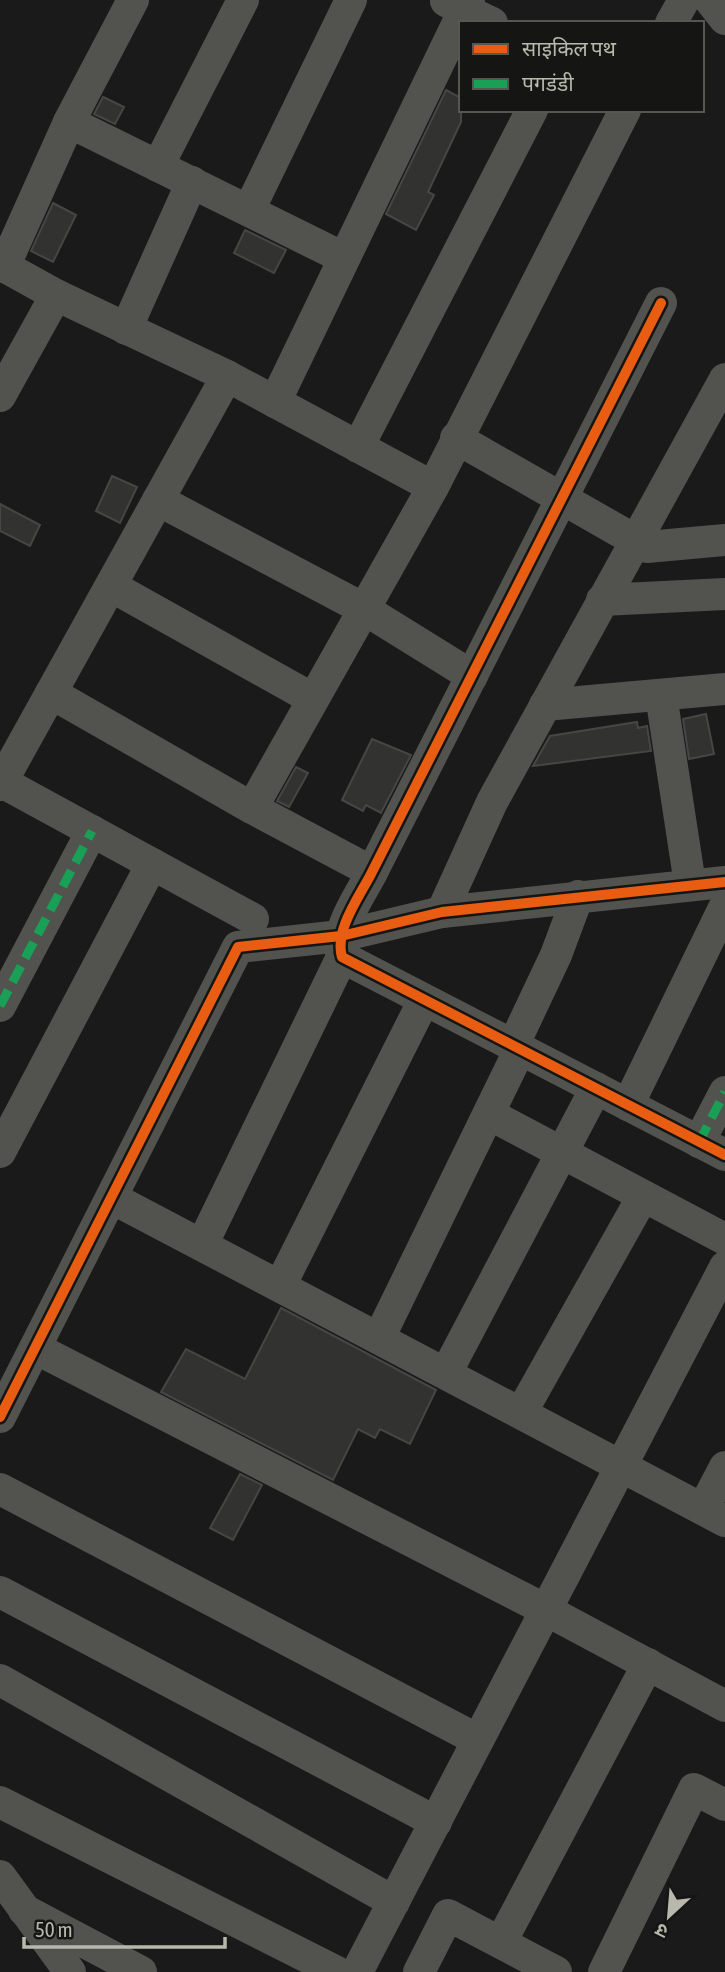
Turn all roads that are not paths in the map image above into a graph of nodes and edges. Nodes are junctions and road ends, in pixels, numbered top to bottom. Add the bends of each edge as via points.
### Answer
1 (133, 0) edge
2 (243, 0) edge
3 (351, 0) edge
4 (684, 0) edge
5 (710, 0) edge
6 (725, 19) edge
7 (672, 21) edge
8 (459, 26) edge
9 (532, 112) edge
10 (624, 112) edge
11 (69, 122) junction
12 (158, 166) junction
13 (192, 182) junction
14 (249, 210) junction
15 (344, 258) junction
16 (2, 265) edge
17 (55, 295) junction
18 (662, 303) dead end
19 (127, 328) junction
20 (228, 376) junction
21 (725, 379) edge
22 (0, 396) edge
23 (275, 402) junction
24 (456, 438) junction
25 (358, 447) junction
26 (433, 487) junction
27 (158, 500) junction
28 (563, 500) junction
29 (725, 540) edge
30 (634, 541) junction
31 (111, 586) junction
32 (725, 594) edge
33 (602, 600) junction
34 (365, 609) junction
35 (472, 676) junction
36 (725, 689) edge
37 (51, 694) junction
38 (661, 695) junction
39 (313, 699) junction
40 (545, 705) junction
41 (1, 783) edge
42 (252, 807) junction
43 (92, 831) junction
44 (152, 864) junction
45 (372, 872) junction
46 (725, 881) edge
47 (690, 884) junction
48 (578, 896) junction
49 (725, 906) edge
50 (442, 912) junction
51 (253, 919) dead end
52 (342, 947) junction
53 (424, 1000) junction
54 (0, 1006) edge
55 (516, 1047) junction
56 (596, 1088) junction
57 (725, 1092) edge
58 (628, 1105) junction
59 (489, 1114) junction
60 (712, 1148) edge
61 (0, 1152) edge
62 (562, 1153) junction
63 (643, 1196) junction
64 (112, 1198) junction
65 (725, 1239) edge
66 (202, 1245) junction
67 (725, 1267) edge
68 (280, 1286) junction
69 (379, 1338) junction
70 (35, 1349) junction
71 (446, 1373) junction
72 (521, 1413) junction
73 (0, 1417) edge
74 (621, 1466) junction
75 (725, 1467) edge
76 (0, 1489) edge
77 (714, 1515) edge
78 (0, 1592) edge
79 (547, 1610) junction
80 (648, 1664) junction
81 (0, 1680) edge
82 (725, 1706) edge
83 (478, 1740) junction
84 (0, 1802) edge
85 (725, 1805) edge
86 (436, 1822) junction
87 (0, 1876) edge
88 (394, 1902) junction
89 (24, 1910) junction
90 (501, 1941) junction
91 (70, 1972) edge
92 (141, 1972) edge
93 (337, 1972) edge
94 (357, 1972) edge
95 (419, 1972) edge
96 (556, 1972) edge
97 (604, 1972) edge

1 - 11 street
2 - 12 street
3 - 14 street
4 - 7 street
5 - 6 street
8 - 15 street
9 - 25 street
10 - 24 street
11 - 12 street
11 - 16 street
12 - 13 street
13 - 14 street
13 - 19 street
14 - 15 street
15 - 23 street
16 - 17 street
17 - 19 street
17 - 22 street
18 - 28 street
19 - 20 street
20 - 23 street
20 - 27 street
21 - 30 street
23 - 25 street
24 - 26 street
24 - 28 street
25 - 26 street
26 - 34 street
27 - 31 street
27 - 34 street
28 - 30 street
28 - 35 street
29 - 30 street via 647,547
30 - 33 street
31 - 37 street
31 - 39 street
32 - 33 street
33 - 40 street
34 - 35 street
34 - 39 street
35 - 45 street
36 - 38 street
37 - 41 street
37 - 42 street
38 - 40 street
38 - 47 street
39 - 42 street
40 - 50 street via 492,802
41 - 43 street
42 - 45 street
43 - 44 street
43 - 54 street
44 - 51 street
44 - 61 street
45 - 52 street
46 - 47 street
47 - 48 street
48 - 50 street
48 - 55 street
49 - 58 street
50 - 52 street
52 - 53 street
52 - 64 street via 237,947
52 - 66 street
53 - 55 street
53 - 68 street
55 - 56 street
55 - 59 street
56 - 58 street
56 - 62 street
57 - 60 street
58 - 60 street
59 - 62 street
59 - 69 street
62 - 63 street
62 - 71 street
63 - 65 street
63 - 72 street
64 - 66 street
64 - 70 street
66 - 68 street
67 - 74 street
68 - 69 street
69 - 71 street
70 - 73 street
70 - 79 street
71 - 72 street
72 - 74 street
74 - 77 street
74 - 79 street
75 - 77 street
76 - 83 street
78 - 86 street
79 - 80 street
79 - 83 street
80 - 82 street
80 - 90 street
81 - 88 street
83 - 86 street
84 - 93 street
85 - 97 street via 694,1789
86 - 88 street
87 - 89 street
88 - 94 street
89 - 91 street
89 - 92 street
90 - 95 street via 448,1915
90 - 96 street

